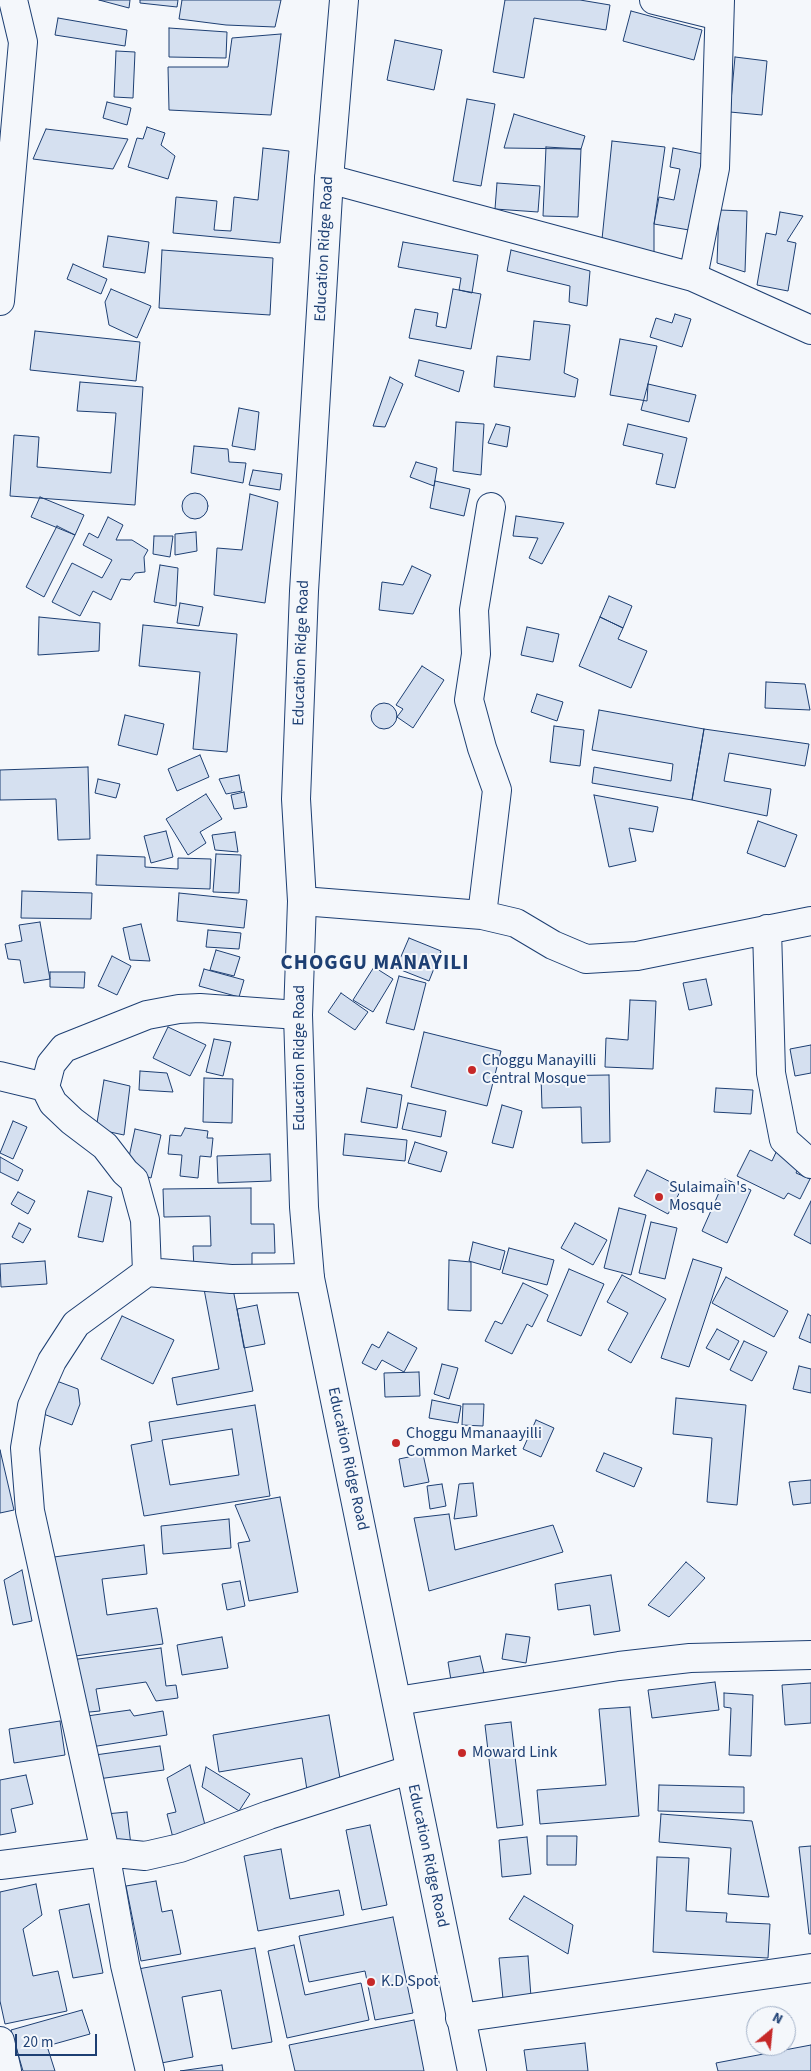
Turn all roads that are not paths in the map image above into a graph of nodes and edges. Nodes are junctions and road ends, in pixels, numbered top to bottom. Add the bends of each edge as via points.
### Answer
1 (12, 0) edge
2 (344, 0) edge
3 (654, 0) edge
4 (719, 8) edge
5 (330, 178) junction
6 (693, 277) junction
7 (0, 301) edge
8 (811, 330) edge
9 (491, 507) dead end
10 (302, 901) junction
11 (482, 915) junction
12 (811, 920) edge
13 (767, 929) junction
14 (298, 1016) junction
15 (0, 1076) edge
16 (45, 1087) junction
17 (811, 1164) edge
18 (147, 1272) junction
19 (310, 1278) junction
20 (811, 1655) edge
21 (397, 1701) junction
22 (409, 1770) junction
23 (105, 1852) junction
24 (0, 1865) edge
25 (811, 1968) edge
26 (460, 2018) junction
27 (0, 2041) edge
28 (7, 2071) edge
29 (150, 2071) edge
30 (472, 2071) edge

1 - 7 street via 24,42
2 - 5 street, Education Ridge Road
3 - 4 street
4 - 6 street via 715,168
5 - 6 street
5 - 10 street, Education Ridge Road via 304,591 296,799
6 - 8 street
9 - 11 street via 474,610 476,654 469,700 497,790
10 - 11 street
10 - 14 street, Education Ridge Road
11 - 13 street via 516,923 553,946 586,959 637,956
12 - 13 street
13 - 17 street via 771,1073 784,1140
14 - 16 street via 200,1008 147,1015 64,1048 51,1064
14 - 19 street, Education Ridge Road via 301,1145
15 - 16 street
16 - 18 street via 52,1103 105,1146 134,1180 146,1220
18 - 19 street via 231,1280
18 - 23 street via 76,1324 52,1361 32,1406 25,1448 30,1511
19 - 21 street, Education Ridge Road
20 - 21 street via 690,1658 618,1666
21 - 22 street, Education Ridge Road
22 - 23 street via 277,1812 180,1848 145,1856
22 - 26 street, Education Ridge Road
23 - 24 street
23 - 29 street
25 - 26 street
26 - 30 street, Education Ridge Road
27 - 28 street

